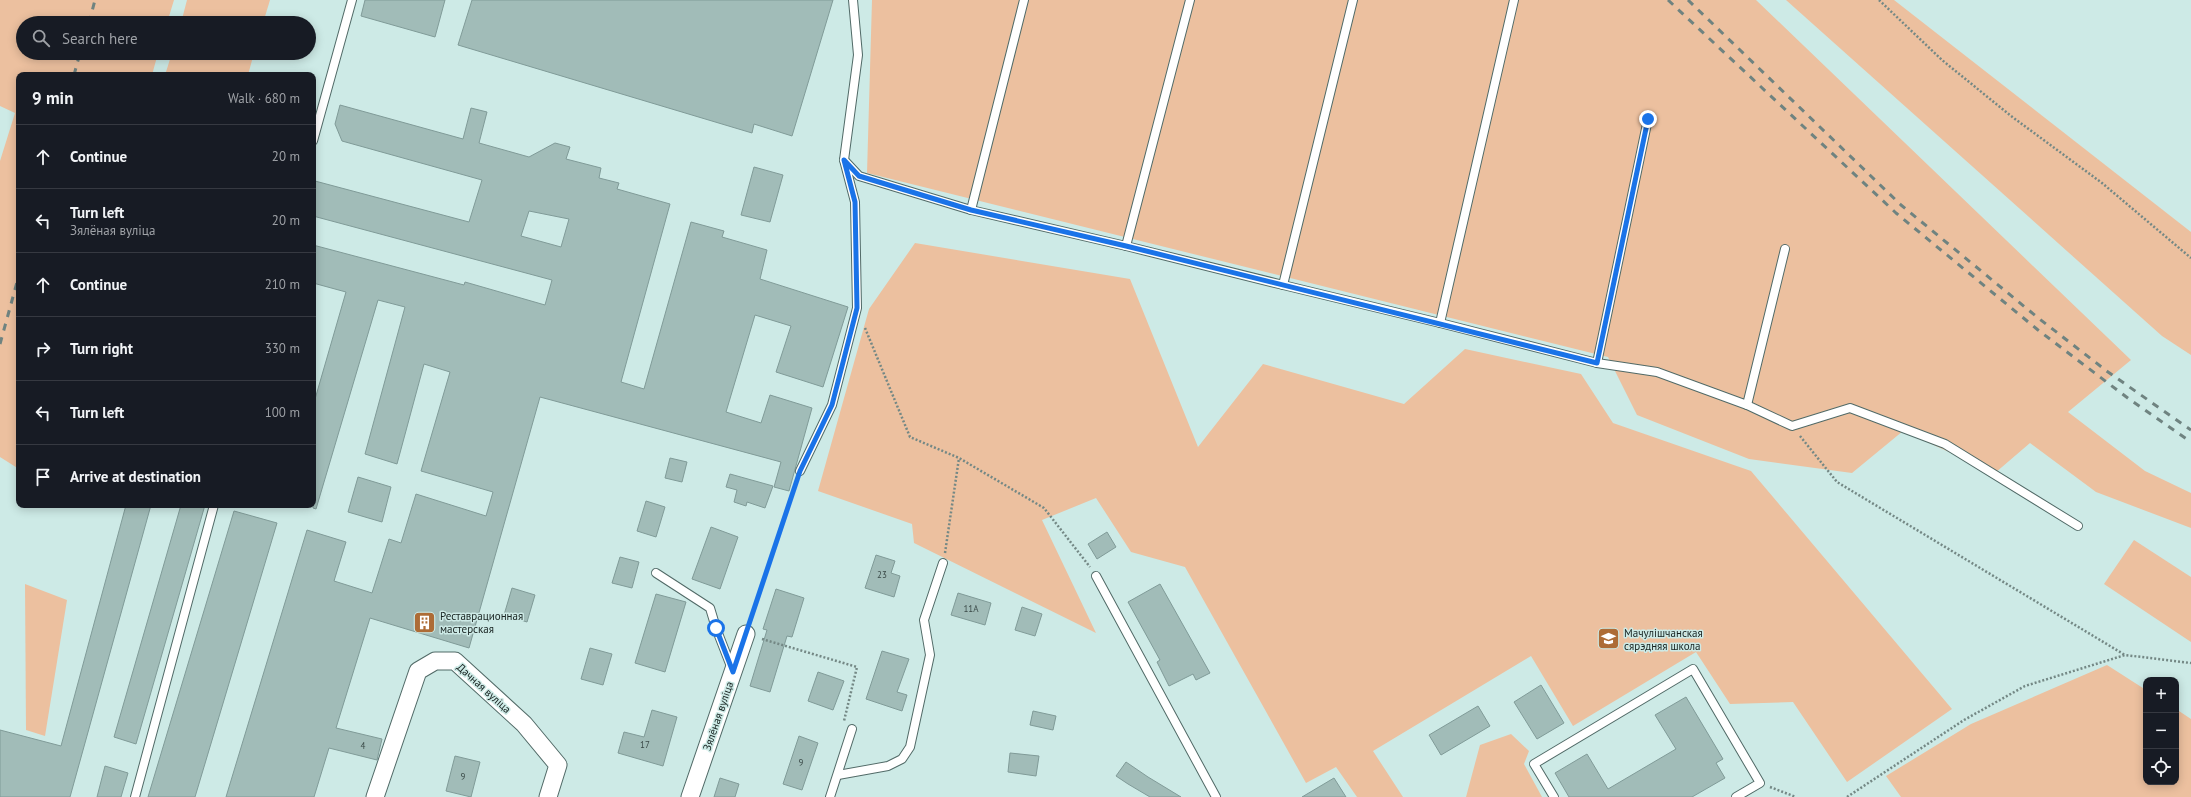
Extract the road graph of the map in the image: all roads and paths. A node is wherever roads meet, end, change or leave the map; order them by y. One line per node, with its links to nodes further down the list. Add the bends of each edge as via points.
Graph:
1 (352, 0): 9 (lane)
2 (853, 0): 10 (lane, via 858,55)
3 (1024, 0): 11 (lane)
4 (1190, 0): 12 (lane)
5 (1353, 0): 15 (lane)
6 (1514, 0): 17 (lane)
7 (1878, 0): 14 (path, via 1942,60 2011,116 2102,183)
8 (1648, 119): 18 (lane)
9 (316, 130)
10 (844, 160): 11 (lane, via 859,176); 16 (lane, via 855,202)
11 (971, 210): 12 (lane)
12 (1126, 246): 15 (lane)
13 (1785, 249): 19 (lane)
14 (2191, 258)
15 (1283, 285): 17 (lane)
16 (857, 308): 21 (path, via 910,437); 22 (lane, via 832,405)
17 (1440, 323): 18 (lane)
18 (1597, 363): 19 (lane, via 1657,372)
19 (1747, 405): 20 (lane)
20 (1792, 426): 24 (lane, via 1850,408 1945,444); 29 (path, via 1837,482)
21 (959, 458): 25 (path); 27 (path, via 1044,508)
22 (800, 471): 28 (path)
23 (213, 508): 35 (lane)
24 (2078, 526)
25 (943, 563): 33 (lane, via 924,620 930,655 910,747 902,759 888,766)
26 (656, 573): 31 (lane, via 710,608)
27 (1096, 576): 40 (lane)
28 (746, 634): 31 (street, Зялёная вуліца); 32 (path, via 857,668 844,720)
29 (2126, 655): 30 (path); 44 (path, via 2025,686 1964,720)
30 (2191, 663)
31 (733, 672): 38 (street, Зялёная вуліца)
32 (852, 729): 33 (lane)
33 (838, 775): 39 (lane)
34 (1760, 783): 41 (lane, via 1693,668 1534,764); 42 (lane); 43 (path)
35 (135, 797)
36 (375, 797): 37 (street, Дачная вуліца, via 418,671 435,661 455,661 524,724 558,765)
37 (548, 797)
38 (690, 797)
39 (830, 797)
40 (1216, 797)
41 (1554, 797)
42 (1736, 797)
43 (1796, 797)
44 (1848, 797)

